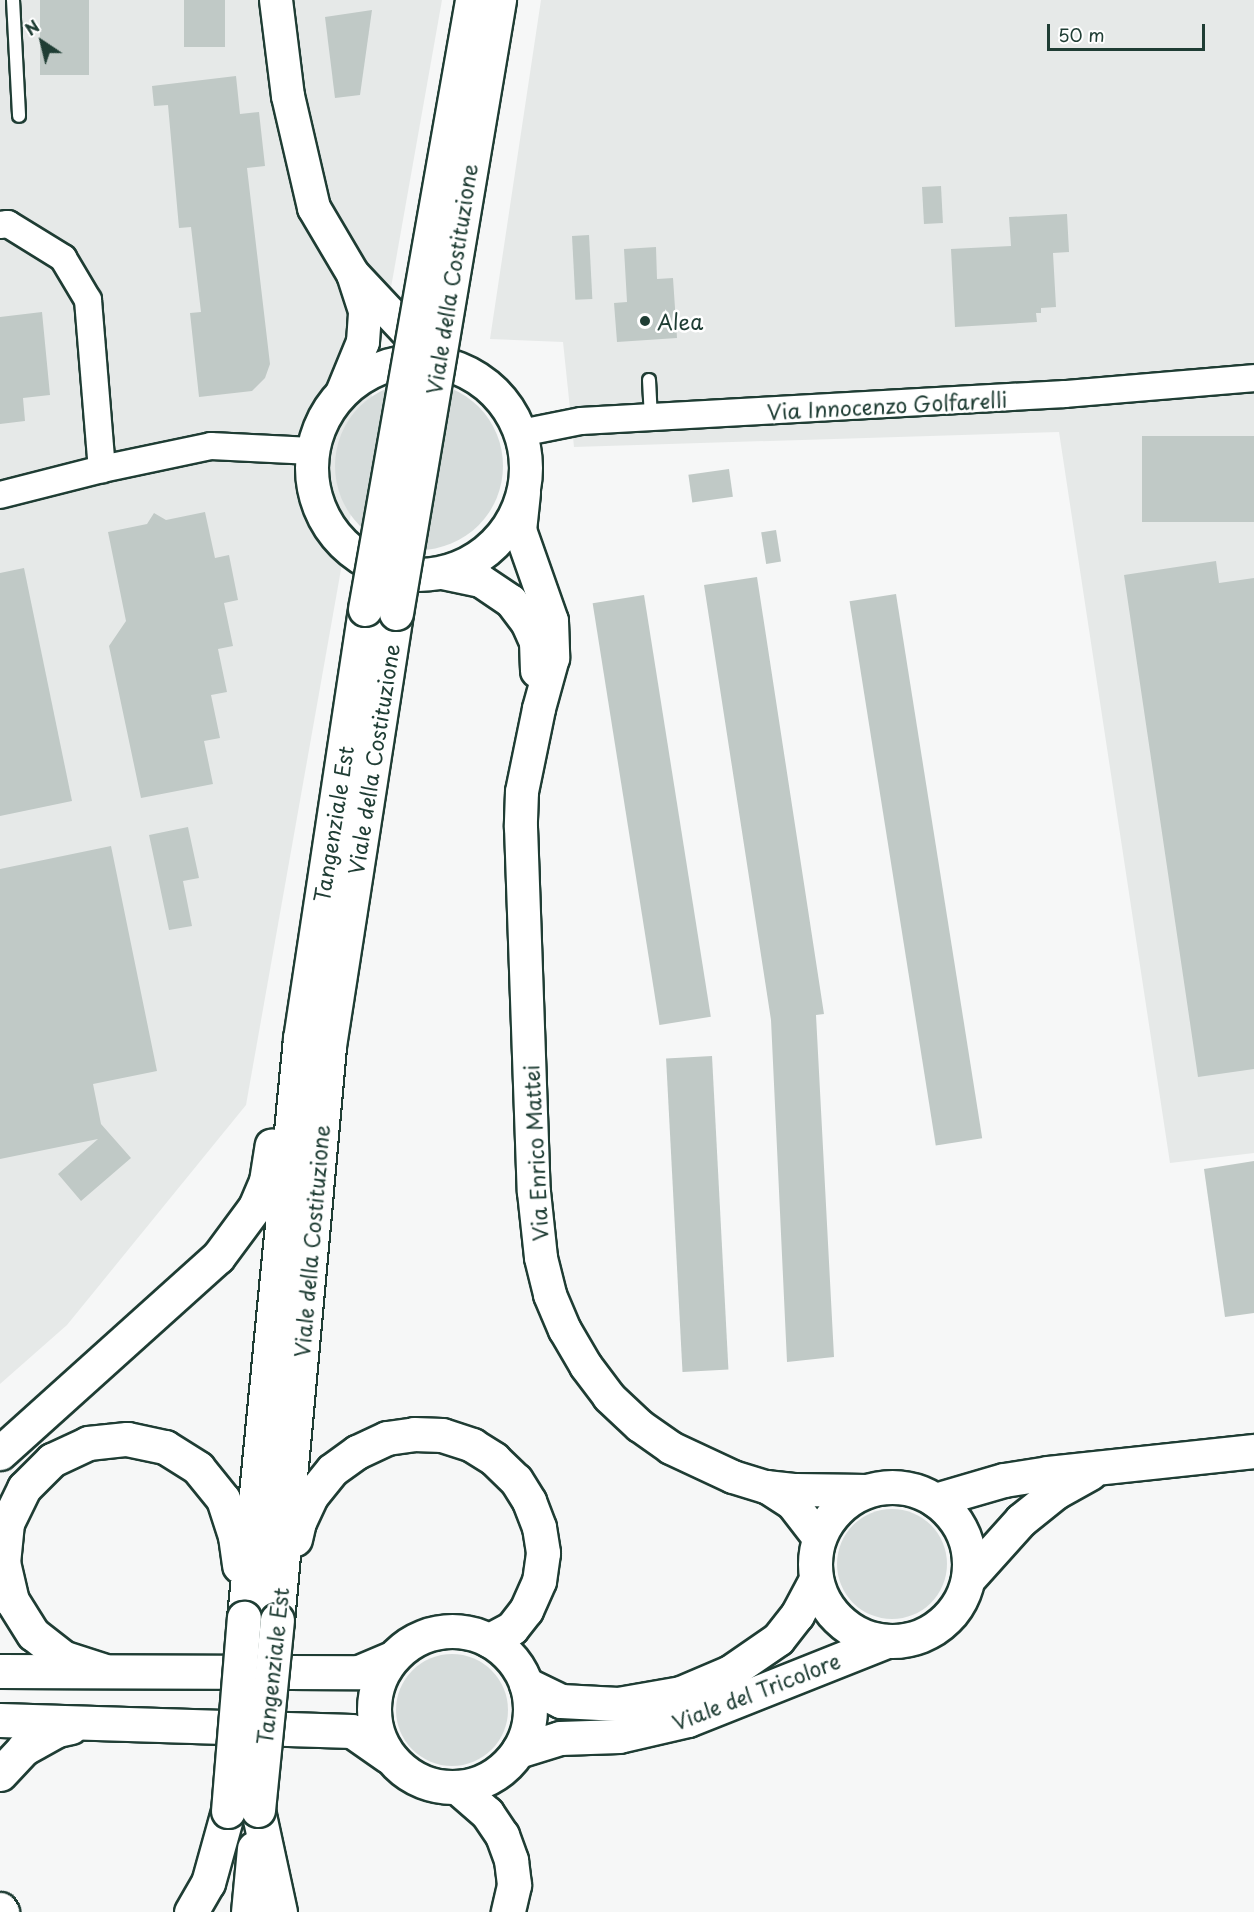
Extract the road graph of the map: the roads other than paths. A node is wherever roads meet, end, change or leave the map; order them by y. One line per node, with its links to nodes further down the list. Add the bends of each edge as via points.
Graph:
1 (13, 0): 5 (lane)
2 (276, 0): 7 (street, via 288,96 314,208)
3 (472, 0): 19 (main road, Viale della Costituzione, bridge)
4 (499, 0): 19 (main road, Viale della Costituzione, bridge)
5 (20, 116)
6 (0, 225): 15 (street, via 8,224 63,258 88,300)
7 (353, 274): 8 (street); 11 (street, via 365,311 363,342)
8 (435, 361): 11 (street, via 401,362 369,373); 13 (street, via 463,370 488,385 507,407)
9 (1254, 378): 12 (street, Via Innocenzo Golfarelli, via 1065,394)
10 (649, 380): 12 (lane)
11 (342, 393): 14 (street, via 322,420)
12 (651, 419): 13 (street, Via Innocenzo Golfarelli, via 581,421)
13 (521, 433): 16 (street, via 526,463)
14 (312, 451): 15 (street, via 211,446); 18 (street, via 312,482 319,510 335,536 357,556 384,570 413,576)
15 (102, 469): 17 (street)
16 (524, 493): 18 (street, via 513,521 495,544 471,562); 20 (street, Via Enrico Mattei, via 520,530 552,621 553,658)
17 (0, 495)
18 (443, 573): 20 (street, Via Enrico Mattei, via 481,581 497,590 527,622 536,642)
19 (380, 611): 21 (main road, Tangenziale Est); 28 (main road, Viale della Costituzione, via 329,1046)
20 (539, 709): 25 (street, Via Enrico Mattei, via 522,792 521,827 534,1192 541,1258 550,1295 585,1366 609,1397 640,1426 702,1464)
21 (300, 1040): 23 (main road, via 283,1081 266,1180 255,1207 218,1257); 32 (main road, Viale della Costituzione)
22 (1254, 1451): 24 (main road)
23 (0, 1453)
24 (1100, 1467): 27 (main road, via 1004,1480); 30 (main road, via 1056,1492 1021,1520)
25 (766, 1487): 26 (street); 29 (street, via 792,1503)
26 (867, 1491): 27 (main road, via 902,1488); 29 (main road, via 830,1518)
27 (935, 1500): 30 (main road, via 952,1515 964,1534 969,1556)
28 (286, 1523): 33 (main road, Tangenziale Est)
29 (819, 1538): 31 (main road)
30 (968, 1579): 35 (main road, via 961,1600 948,1618 909,1639)
31 (816, 1580): 35 (main road, via 825,1604 841,1623 863,1636); 39 (main road, Viale del Tricolore, via 778,1639 730,1672 681,1693 618,1704 561,1701)
32 (244, 1618): 37 (main road, via 235,1536 223,1499 198,1468 165,1447 127,1438 88,1443 52,1460 24,1488 8,1523 3,1563 12,1601 33,1634 64,1658); 46 (main road, bridge)
33 (277, 1620): 34 (main road, via 300,1522 311,1496 332,1470 387,1438 442,1435 472,1445 516,1480 539,1527 543,1553 539,1581 526,1610 512,1628); 46 (main road, Tangenziale Est, bridge)
34 (489, 1640): 36 (main road, via 464,1632 437,1632 412,1642); 39 (main road, via 518,1667)
35 (887, 1641): 42 (main road, Viale del Tricolore, via 688,1720 619,1736 560,1738)
36 (392, 1658): 37 (main road, via 359,1672); 43 (main road, via 378,1681 373,1707 376,1732)
37 (102, 1670): 38 (main road)
38 (0, 1671)
39 (526, 1684): 42 (main road, via 530,1707 527,1730)
40 (0, 1720): 41 (main road)
41 (96, 1723): 43 (main road, via 352,1731); 44 (main road, via 57,1730 23,1749)
42 (518, 1751): 45 (main road, via 502,1770)
43 (388, 1756): 45 (main road, via 415,1778 431,1785)
44 (0, 1774)
45 (457, 1787): 51 (main road, via 487,1813 502,1835 514,1885)
46 (243, 1811): 47 (main road); 48 (main road); 49 (main road); 50 (main road)
47 (191, 1912)
48 (216, 1912)
49 (248, 1912)
50 (280, 1912)
51 (508, 1912)

